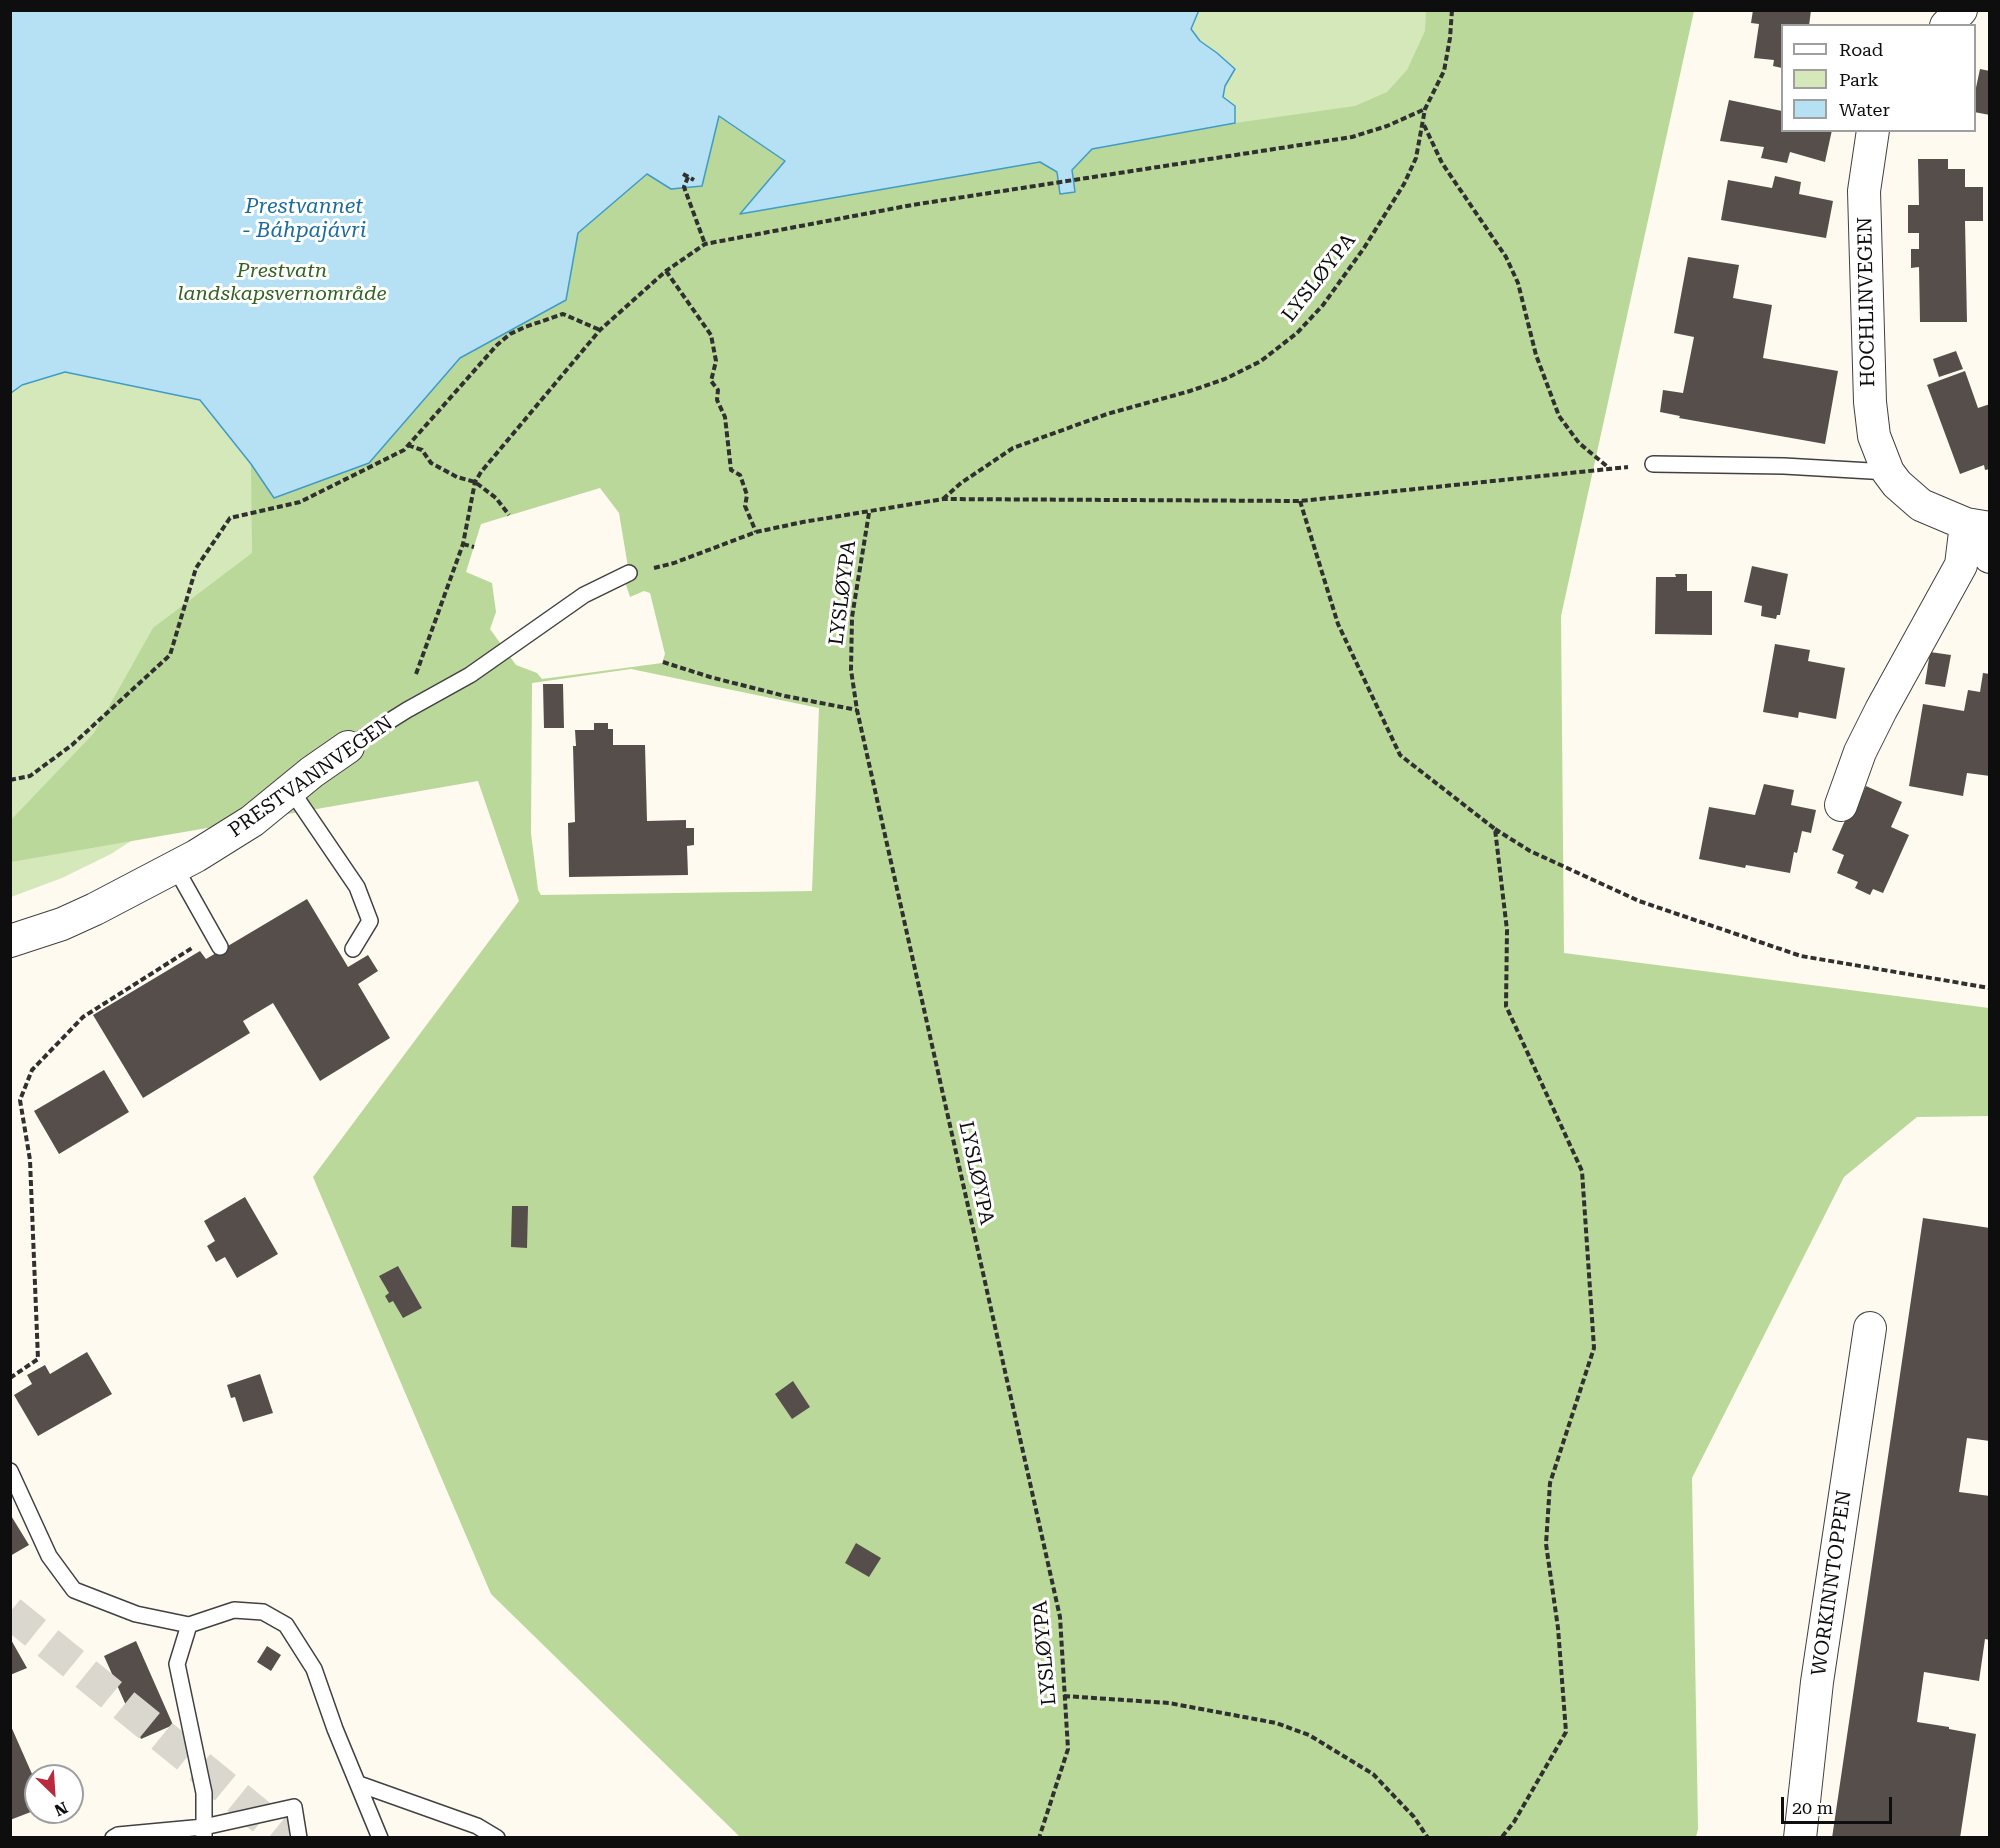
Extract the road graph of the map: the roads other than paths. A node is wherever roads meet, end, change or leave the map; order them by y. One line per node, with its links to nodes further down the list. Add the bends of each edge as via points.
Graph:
1 (1961, 10): 2 (street)
2 (1948, 24)
3 (1873, 132): 5 (street, HOCHLINVEGEN, via 1864,191 1870,402 1874,436)
4 (1653, 464): 5 (lane)
5 (1888, 472): 6 (street, HOCHLINVEGEN, via 1921,505)
6 (1982, 534): 10 (street, HOCHLINVEGEN, via 1881,710 1860,752)
7 (629, 573): 8 (lane, PRESTVANNVEGEN, via 584,595 470,675)
8 (348, 747): 9 (street, PRESTVANNVEGEN)
9 (291, 790): 11 (street, PRESTVANNVEGEN, via 252,821); 14 (lane, via 357,887 370,921)
10 (1841, 805)
11 (175, 867): 12 (street, PRESTVANNVEGEN, via 62,924); 13 (lane)
12 (10, 941)
13 (216, 941)
14 (353, 949)
15 (1870, 1328): 24 (street, WORKINNTOPPEN, via 1817,1682)
16 (10, 1471): 17 (lane, via 49,1556 74,1590 136,1614)
17 (189, 1624): 18 (lane, via 234,1610 263,1612 286,1625 314,1669); 19 (lane, via 177,1664 204,1793)
18 (359, 1784): 22 (lane); 23 (lane, via 477,1826)
19 (204, 1832): 20 (lane); 21 (lane, via 294,1808)
20 (113, 1838)
21 (299, 1838)
22 (380, 1838)
23 (497, 1838)
24 (1800, 1838)

